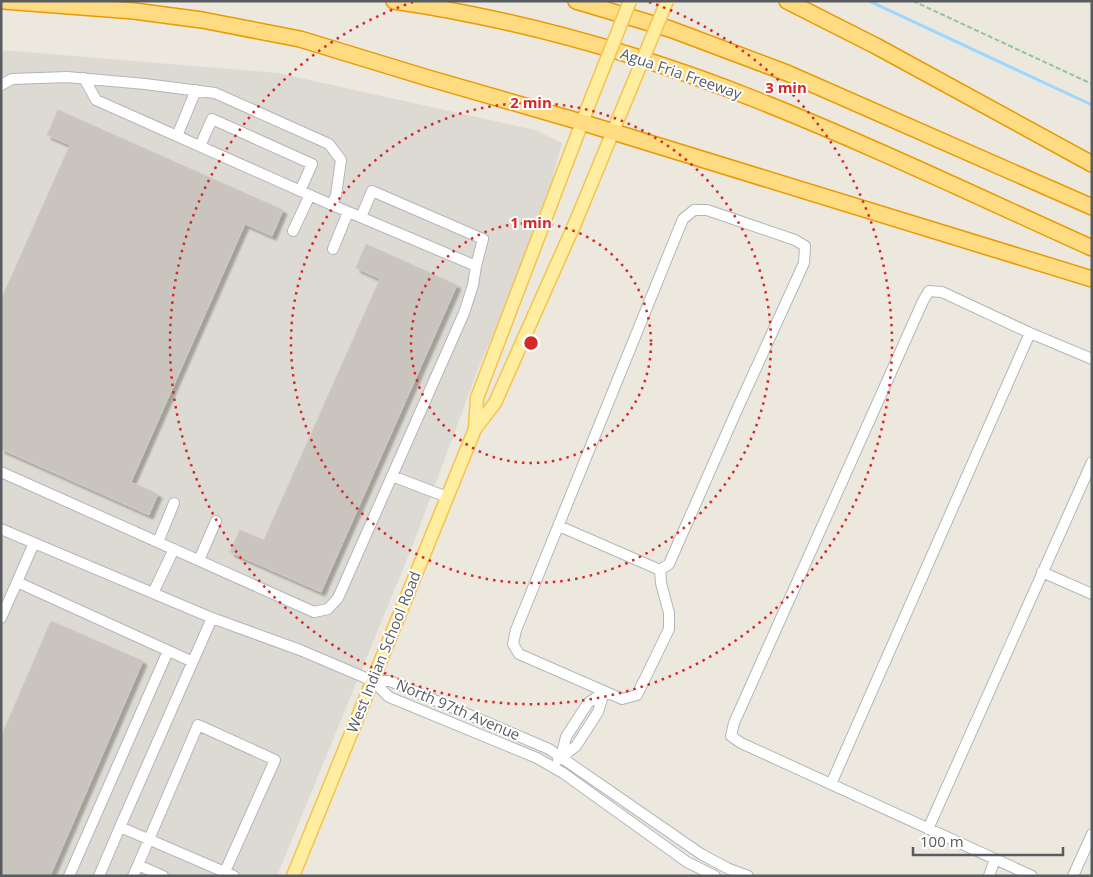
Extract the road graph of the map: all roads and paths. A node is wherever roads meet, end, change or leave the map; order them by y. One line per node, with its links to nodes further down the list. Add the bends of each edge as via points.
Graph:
1 (4, 1): 12 (highway, via 134,11 274,33)
2 (394, 1): 23 (highway, Agua Fria Freeway, via 485,18 657,64 793,115)
3 (576, 1): 19 (highway, via 704,40 787,73)
4 (630, 1): 12 (main road, West Indian School Road, bridge)
5 (667, 1): 13 (main road, West Indian School Road, bridge)
6 (787, 1): 16 (highway)
7 (913, 1): 9 (path)
8 (84, 78): 10 (street, via 12,79); 11 (street); 14 (street, via 96,100)
9 (1092, 84)
10 (1, 85)
11 (196, 90): 14 (street); 18 (street, via 215,93 329,144 341,160)
12 (581, 122): 13 (highway); 29 (main road, West Indian School Road, via 477,398)
13 (613, 132): 26 (highway); 29 (main road, West Indian School Road, via 495,403)
14 (177, 136): 15 (street)
15 (200, 146): 17 (street); 17 (street, via 212,119 312,164)
16 (1092, 164)
17 (305, 193): 18 (street); 22 (street)
18 (332, 205): 20 (street)
19 (1092, 207)
20 (348, 212): 21 (street); 24 (street)
21 (360, 217): 25 (street); 25 (street, via 372,191 483,239)
22 (293, 232)
23 (1092, 248)
24 (333, 249)
25 (476, 266): 32 (street, via 464,313)
26 (1092, 279)
27 (1030, 333): 28 (street); 55 (street); 55 (street, via 942,292 929,290 734,723 731,736 741,744)
28 (1092, 359)
29 (475, 429): 33 (main road, West Indian School Road)
30 (1092, 462): 43 (street)
31 (1, 472): 39 (street)
32 (392, 476): 33 (street); 41 (street, via 338,598 328,609 314,612)
33 (447, 497): 51 (main road, West Indian School Road)
34 (174, 503): 39 (street)
35 (216, 521): 41 (street)
36 (559, 526): 42 (street); 42 (street, via 683,219 694,210 707,210 795,240 804,246 804,263 669,564); 52 (street, via 513,644 519,654)
37 (1, 529): 38 (street)
38 (34, 542): 44 (street); 45 (street)
39 (158, 542): 40 (street)
40 (174, 549): 41 (street); 45 (street)
41 (199, 560)
42 (660, 570): 52 (street, via 660,583 669,612 669,629 637,695 622,700)
43 (1042, 572): 46 (street); 57 (street)
44 (17, 582): 47 (street); 49 (street)
45 (153, 593): 48 (street)
46 (1092, 594)
47 (1, 618)
48 (212, 618): 50 (street); 51 (street)
49 (168, 651): 50 (street); 65 (street)
50 (193, 662): 56 (street)
51 (373, 681): 53 (street, North 97th Avenue, via 390,681 524,737); 54 (street, North 97th Avenue, via 389,697); 69 (main road, West Indian School Road)
52 (604, 692): 53 (street, via 598,712 576,746)
53 (561, 757): 54 (street); 62 (street, North 97th Avenue)
54 (552, 767): 70 (street, North 97th Avenue, via 687,862)
55 (831, 784): 57 (street)
56 (120, 827): 59 (street); 66 (street)
57 (928, 828): 60 (street)
58 (1092, 834): 74 (street)
59 (150, 840): 61 (street); 64 (street); 64 (street, via 198,726 275,760)
60 (995, 859): 72 (street); 73 (street)
61 (138, 865): 63 (street); 67 (street)
62 (726, 872): 71 (street, North 97th Avenue)
63 (148, 873): 68 (street)
64 (227, 874)
65 (70, 876)
66 (99, 876)
67 (133, 876)
68 (163, 876)
69 (293, 876)
70 (715, 876)
71 (748, 876)
72 (989, 876)
73 (1032, 876)
74 (1073, 876)

